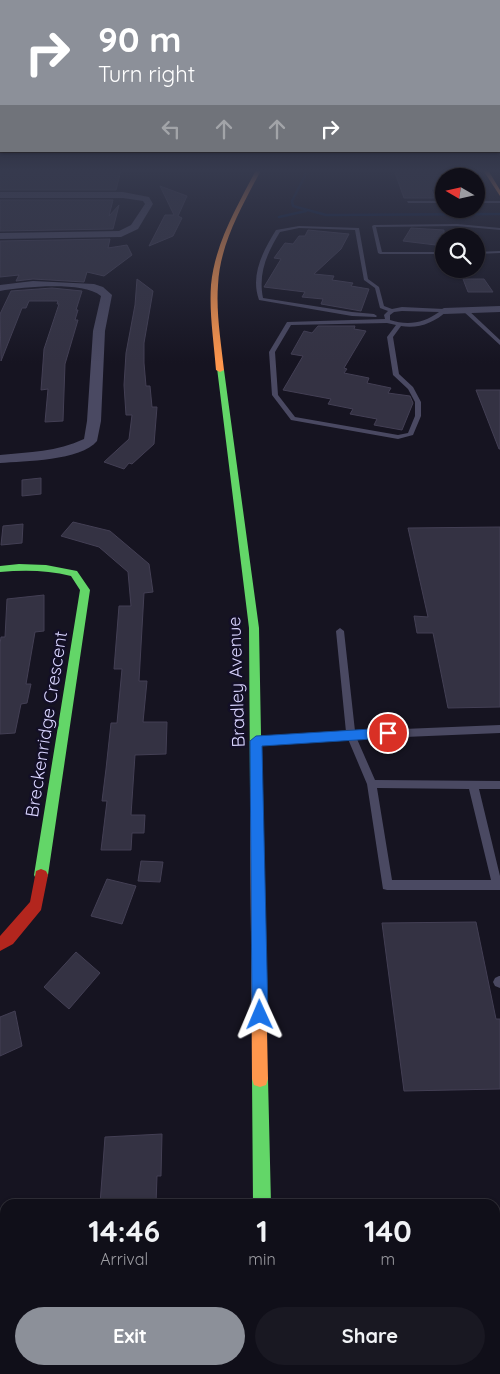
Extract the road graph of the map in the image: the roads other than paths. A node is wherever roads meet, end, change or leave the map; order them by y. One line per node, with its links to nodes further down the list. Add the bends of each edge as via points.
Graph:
1 (114, 234): 6 (street)
2 (227, 234): 23 (main road, Bradley Avenue, via 218,260 214,306 254,628)
3 (276, 234): 15 (lane, via 263,256 256,284 260,299)
4 (358, 234): 13 (lane, via 366,280 377,287 382,307)
5 (376, 234): 8 (lane, via 380,253)
6 (0, 236)
7 (500, 252): 9 (lane)
8 (435, 253)
9 (485, 253)
10 (0, 288): 18 (street, via 83,286 107,295 99,331 90,441 64,452)
11 (500, 309): 12 (street)
12 (466, 310): 14 (street); 17 (lane)
13 (392, 311): 14 (lane); 15 (lane)
14 (444, 311): 16 (lane, via 434,320 416,326)
15 (388, 318): 16 (lane); 16 (lane, via 289,323 272,352 275,395 293,419 398,437 411,434 419,418 417,395 396,375 390,344 390,337)
16 (399, 325)
17 (500, 343)
18 (0, 460)
19 (0, 569): 28 (main road, Breckenridge Crescent, via 54,566 74,572 85,590 36,905)
20 (340, 631): 22 (lane)
21 (500, 729): 22 (lane)
22 (351, 735): 23 (lane); 24 (lane)
23 (256, 741): 29 (main road, Bradley Avenue)
24 (372, 784): 25 (lane); 27 (lane, via 387,885)
25 (473, 784): 26 (lane); 27 (lane)
26 (500, 784)
27 (498, 884)
28 (0, 944)
29 (262, 1199)

